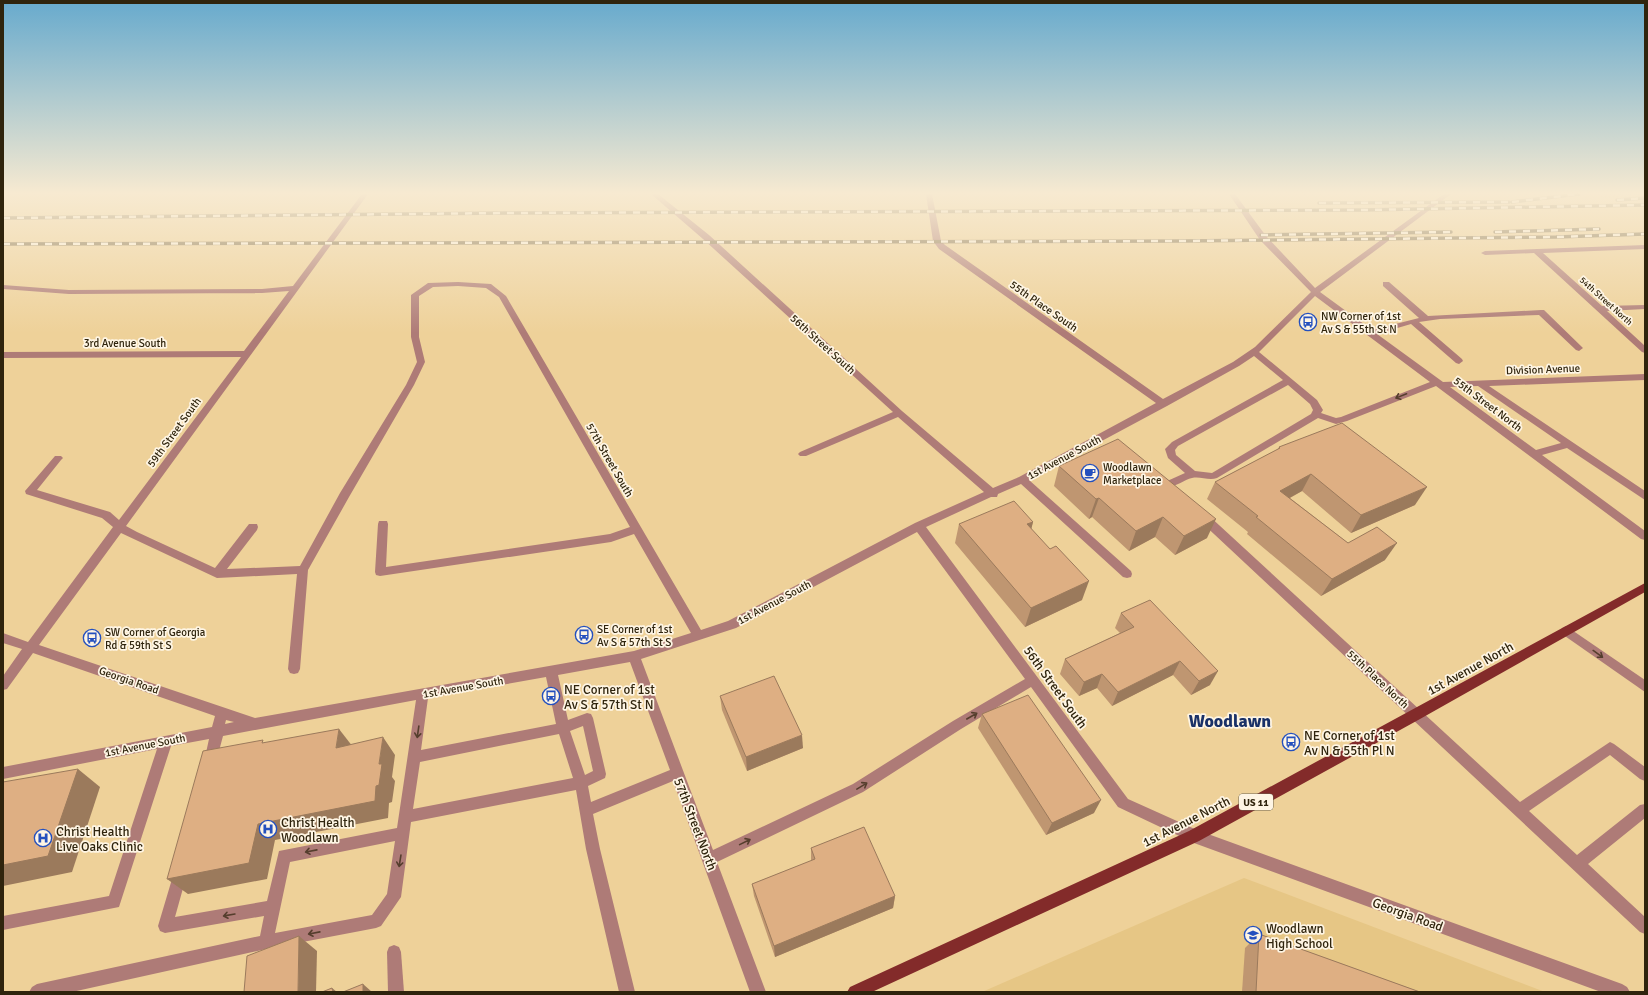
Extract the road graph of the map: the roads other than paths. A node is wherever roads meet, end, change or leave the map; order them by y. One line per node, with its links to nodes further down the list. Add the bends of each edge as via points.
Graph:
1 (331, 240): 11 (street, 59th Street South)
2 (710, 240): 29 (street, 56th Street South)
3 (937, 240): 28 (street, 55th Place South, via 942,247)
4 (1265, 240): 12 (street, 55th Street North)
5 (1385, 240): 12 (street, 1st Avenue South)
6 (1645, 247): 7 (street)
7 (1536, 251): 8 (street); 14 (street, 54th Street North)
8 (1485, 253)
9 (1386, 284): 15 (street)
10 (3, 287): 11 (street, via 89,292 262,291)
11 (296, 288): 21 (street, 59th Street South)
12 (1315, 292): 17 (street, 55th Street North); 20 (street, 1st Avenue South)
13 (1645, 307): 14 (street)
14 (1599, 309): 19 (street, 54th Street North)
15 (1426, 319): 16 (street); 18 (street, via 1541,312)
16 (1412, 321): 17 (street); 23 (street)
17 (1371, 333): 26 (street, 55th Street North)
18 (1579, 348)
19 (1645, 350)
20 (1254, 352): 25 (street); 28 (street, 1st Avenue South)
21 (246, 354): 22 (street, 3rd Avenue South); 47 (street, 59th Street South)
22 (3, 355)
23 (1459, 361)
24 (1645, 377): 27 (street, Division Avenue)
25 (1288, 380): 30 (street, via 1314,402 1318,410); 38 (street, via 1175,444 1170,449 1171,456)
26 (1439, 383): 27 (street, Division Avenue); 30 (street, Division Avenue, one-way to 30, via 1344,419 1336,421); 35 (street, 55th Street North)
27 (1479, 383): 33 (street)
28 (1164, 404): 31 (street, 1st Avenue South)
29 (899, 413): 34 (street); 41 (street, 56th Street South)
30 (1316, 414): 38 (street, via 1214,476)
31 (1109, 434): 32 (street); 39 (street, 1st Avenue South)
32 (1119, 441)
33 (1569, 444): 35 (street); 43 (street)
34 (803, 454)
35 (1534, 454): 50 (street, 55th Street North)
36 (58, 458): 47 (street, via 30,491 106,515)
37 (1157, 474): 40 (street)
38 (1192, 474): 40 (street)
39 (1022, 479): 41 (street, 1st Avenue South); 53 (street)
40 (1168, 484): 42 (street)
41 (993, 494): 46 (street, 1st Avenue South)
42 (1180, 495)
43 (1645, 496)
44 (1197, 511): 67 (street, 55th Place North)
45 (383, 524): 49 (street, via 380,572 611,538)
46 (919, 526): 56 (street, 1st Avenue South, via 732,625); 62 (street, 56th Street South)
47 (120, 527): 52 (street); 58 (street, 59th Street South)
48 (253, 527): 52 (street)
49 (637, 529): 51 (street, 57th Street South, via 502,296 488,286 431,285 415,295 415,337 421,362); 56 (street, 57th Street South)
50 (1645, 536)
51 (303, 570): 52 (street); 60 (street)
52 (217, 574)
53 (1127, 574)
54 (1645, 587): 55 (main road, 1st Avenue North / US 11)
55 (1566, 631): 64 (street, one-way to 64); 67 (main road, 1st Avenue North / US 11)
56 (698, 636): 59 (street, 1st Avenue South)
57 (3, 638): 58 (street, Georgia Road)
58 (31, 647): 63 (street, 59th Street South); 66 (street, Georgia Road)
59 (634, 656): 61 (street, 1st Avenue South); 74 (street, 57th Street North)
60 (294, 670)
61 (551, 671): 65 (street, 1st Avenue South); 69 (street)
62 (1033, 680): 83 (street, 56th Street South, via 1123,803); 85 (street, one-way to 62, via 858,788)
63 (3, 685)
64 (1645, 688)
65 (423, 694): 68 (street, 1st Avenue South); 72 (street, one-way to 72)
66 (222, 712): 68 (street, Georgia Road); 70 (street)
67 (1416, 715): 78 (street, 55th Place North); 83 (main road, 1st Avenue North / US 11)
68 (255, 724): 70 (street, 1st Avenue South)
69 (563, 728): 72 (street); 77 (street); 77 (street, via 587,718 600,774)
70 (218, 731): 71 (street, 1st Avenue South); 76 (street)
71 (166, 741): 73 (street, 1st Avenue South); 88 (street, via 114,902)
72 (414, 757): 81 (street)
73 (3, 773)
74 (677, 773): 80 (street); 85 (street, 57th Street North)
75 (1645, 775): 78 (street, via 1610,748)
76 (206, 776)
77 (581, 783): 80 (street); 81 (street)
78 (1519, 810): 86 (street, 55th Place North)
79 (1645, 810): 86 (street)
80 (586, 812): 94 (street)
81 (406, 816): 82 (street)
82 (404, 833): 87 (street, one-way to 87, via 284,856); 90 (street, one-way to 90, via 394,897 376,920)
83 (1194, 836): 96 (main road, 1st Avenue North / US 11); 97 (street, Georgia Road)
84 (184, 858): 87 (street, one-way to 84, via 165,926)
85 (710, 859): 95 (street, 57th Street North)
86 (1577, 864): 89 (street, 55th Place North)
87 (273, 907): 90 (street)
88 (3, 923)
89 (1645, 927)
90 (266, 942): 92 (street)
91 (394, 952): 93 (street)
92 (37, 992)
93 (396, 992)
94 (627, 992)
95 (758, 992)
96 (855, 992)
97 (1622, 992)

